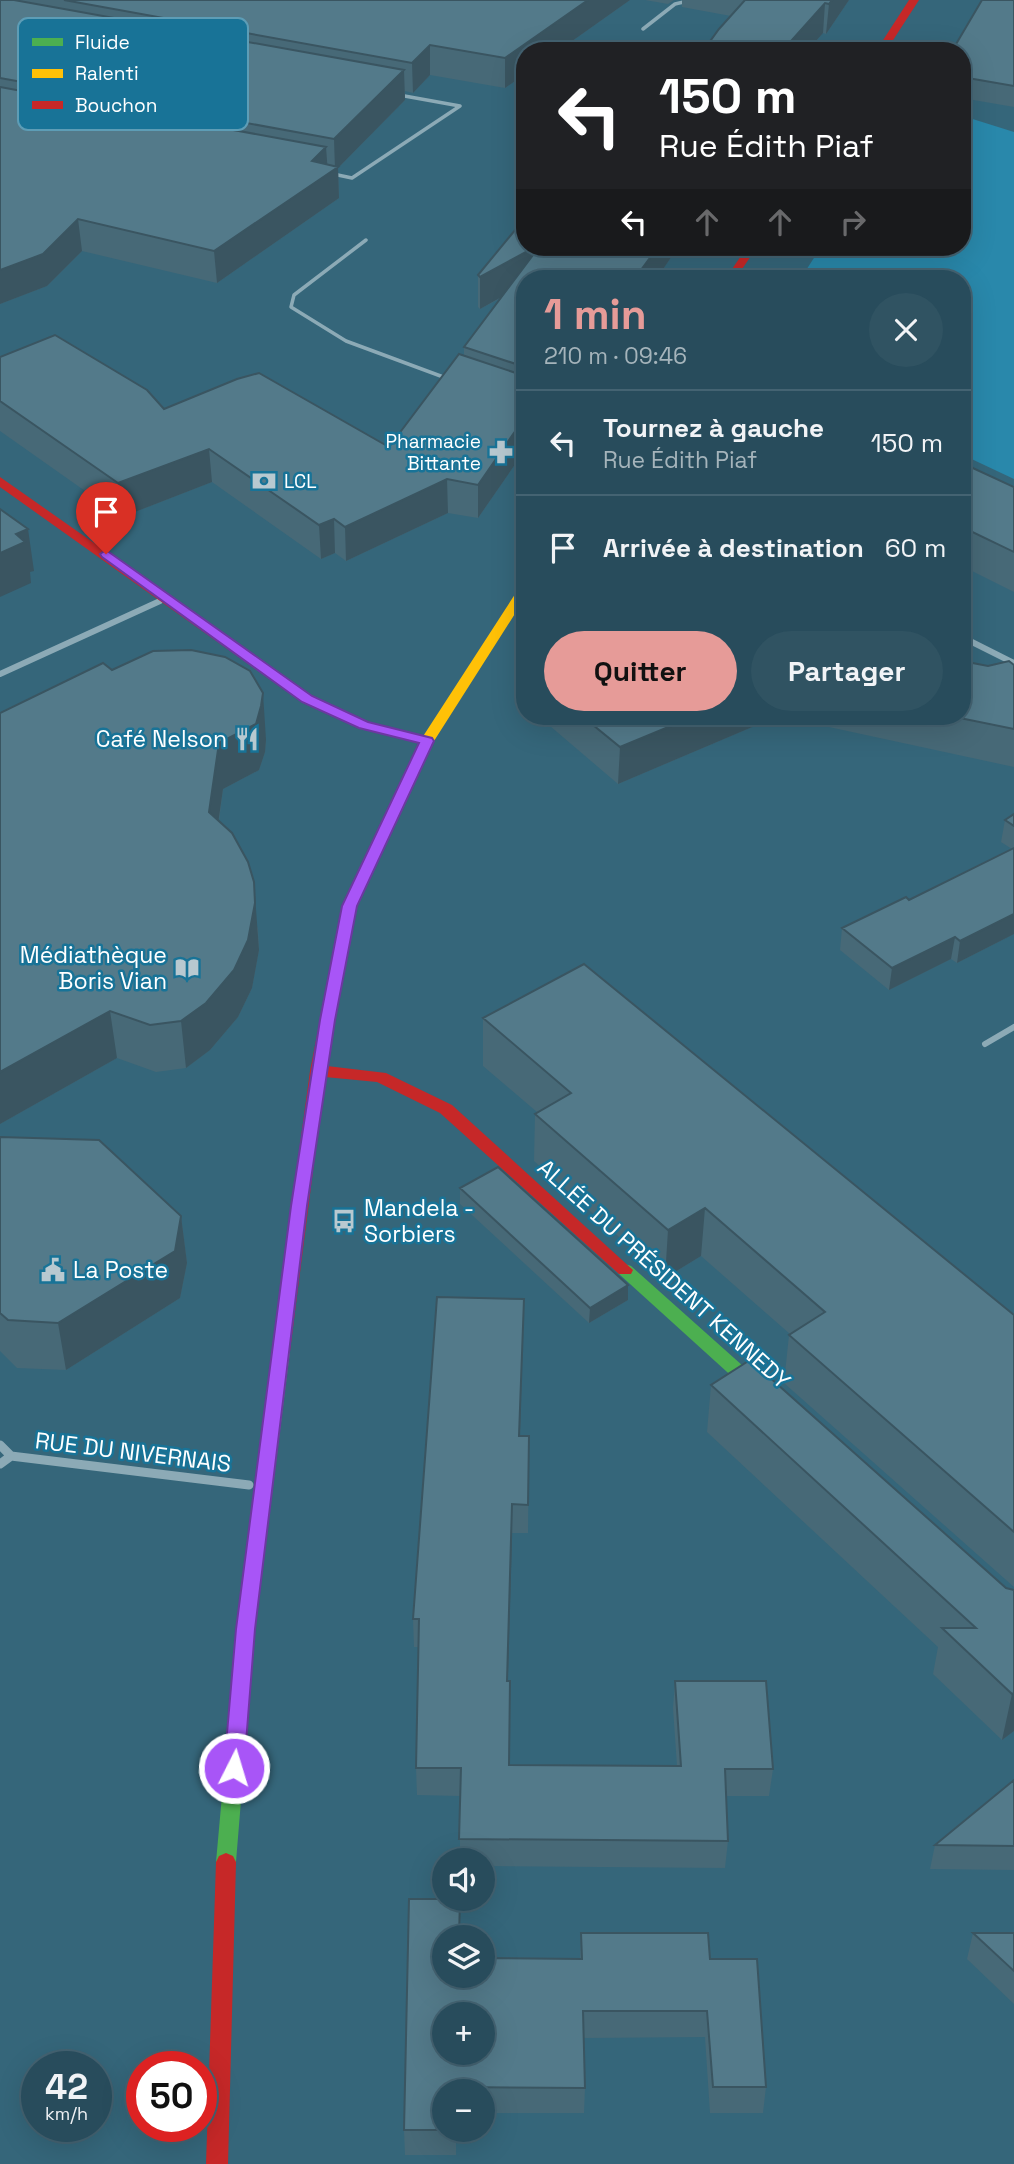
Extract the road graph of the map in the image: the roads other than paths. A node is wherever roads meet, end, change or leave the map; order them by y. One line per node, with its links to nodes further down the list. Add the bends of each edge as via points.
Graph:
1 (692, 0): 3 (lane, via 675,4)
2 (914, 0): 4 (main road)
3 (643, 29)
4 (887, 42)
5 (393, 94): 6 (lane, via 460,106 352,178)
6 (325, 173)
7 (366, 240): 8 (lane, via 294,295 291,307 348,344)
8 (449, 379)
9 (0, 481): 10 (main road)
10 (167, 598): 14 (street); 15 (main road, via 307,699 363,725)
11 (516, 602): 15 (main road)
12 (971, 642): 13 (street)
13 (1014, 663)
14 (0, 674)
15 (427, 741): 18 (main road, via 349,906)
16 (1014, 1027): 17 (street)
17 (985, 1044)
18 (318, 1071): 19 (main road, ALLÉE DU PRÉSIDENT KENNEDY, via 380,1077 446,1109); 23 (main road)
19 (787, 1415)
20 (0, 1445): 21 (street)
21 (11, 1457): 22 (street, RUE DU NIVERNAIS); 23 (street, RUE DU NIVERNAIS)
22 (0, 1464)
23 (264, 1486): 24 (main road, via 226,1851)
24 (217, 2164)

